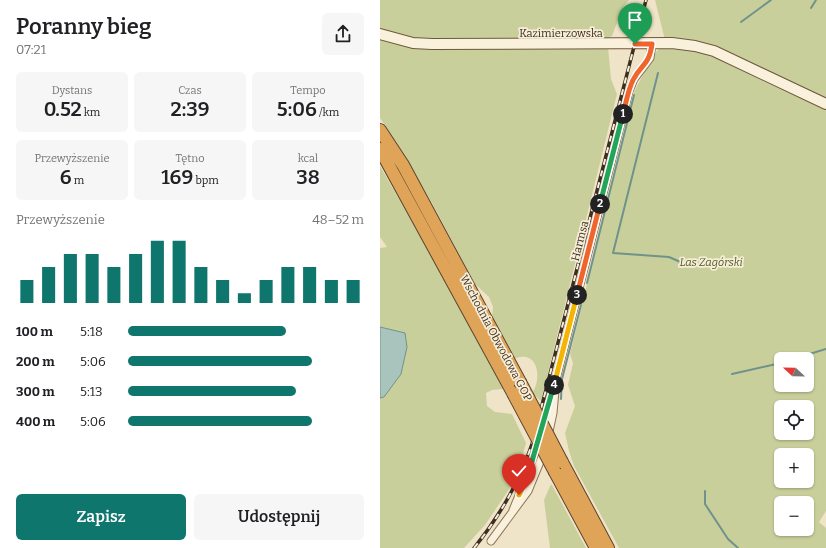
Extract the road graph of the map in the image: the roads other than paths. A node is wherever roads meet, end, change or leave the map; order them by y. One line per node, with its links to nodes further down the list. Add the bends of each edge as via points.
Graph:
1 (380, 34): 2 (street, Kazimierzowska, via 413,43 432,44)
2 (652, 44): 3 (street, Kazimierzowska, via 672,43 714,51); 7 (street, Harmsa, via 650,58 634,79 629,91 556,379 533,459 513,510)
3 (826, 104)
4 (380, 130): 6 (highway, Wschodnia Obwodowa GOP, bridge, via 403,165 520,382)
5 (380, 149): 6 (highway, Wschodnia Obwodowa GOP, bridge, via 513,393)
6 (559, 467): 8 (highway, Wschodnia Obwodowa GOP); 9 (highway, Wschodnia Obwodowa GOP)
7 (491, 541)
8 (596, 548)
9 (608, 548)

